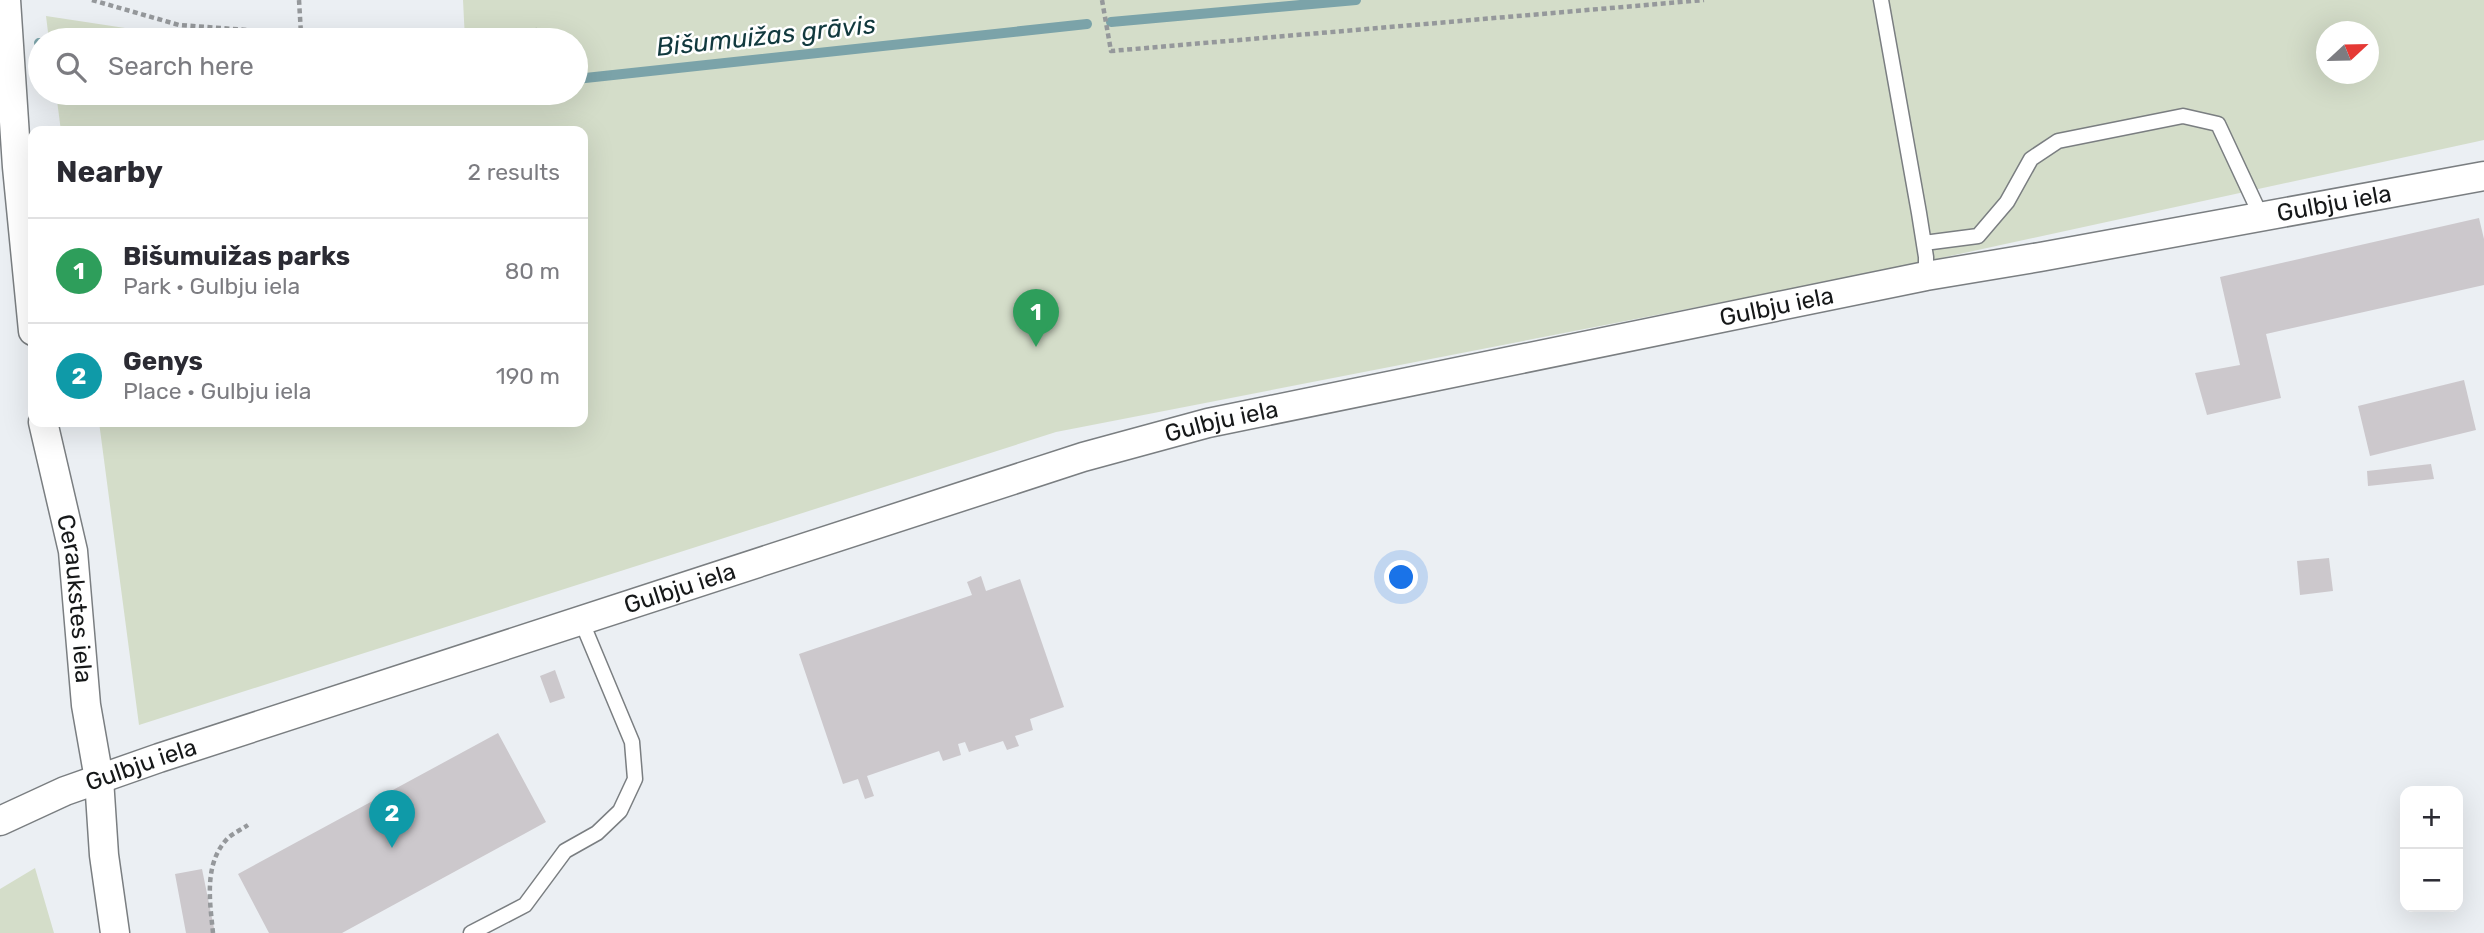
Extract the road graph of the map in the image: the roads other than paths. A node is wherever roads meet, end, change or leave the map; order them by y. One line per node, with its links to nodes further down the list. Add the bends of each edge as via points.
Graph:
1 (6, 0): 7 (street)
2 (1881, 0): 5 (lane)
3 (2484, 176): 4 (street, Gulbju iela)
4 (2261, 216): 5 (lane, via 2218,124 2183,116 2058,141 2031,159 2007,202 1978,236); 6 (street, Gulbju iela)
5 (1924, 243): 6 (lane)
6 (1926, 276): 9 (street, Gulbju iela, via 1208,423 1083,457)
7 (28, 280)
8 (44, 427): 10 (street, Ceraukstes iela, via 73,551 86,705)
9 (581, 620): 10 (street, Gulbju iela); 13 (lane, via 632,742 635,779 620,811 597,833 565,851 525,905)
10 (99, 779): 11 (street, Gulbju iela); 12 (street, Ceraukstes iela)
11 (0, 821)
12 (115, 933)
13 (471, 933)

